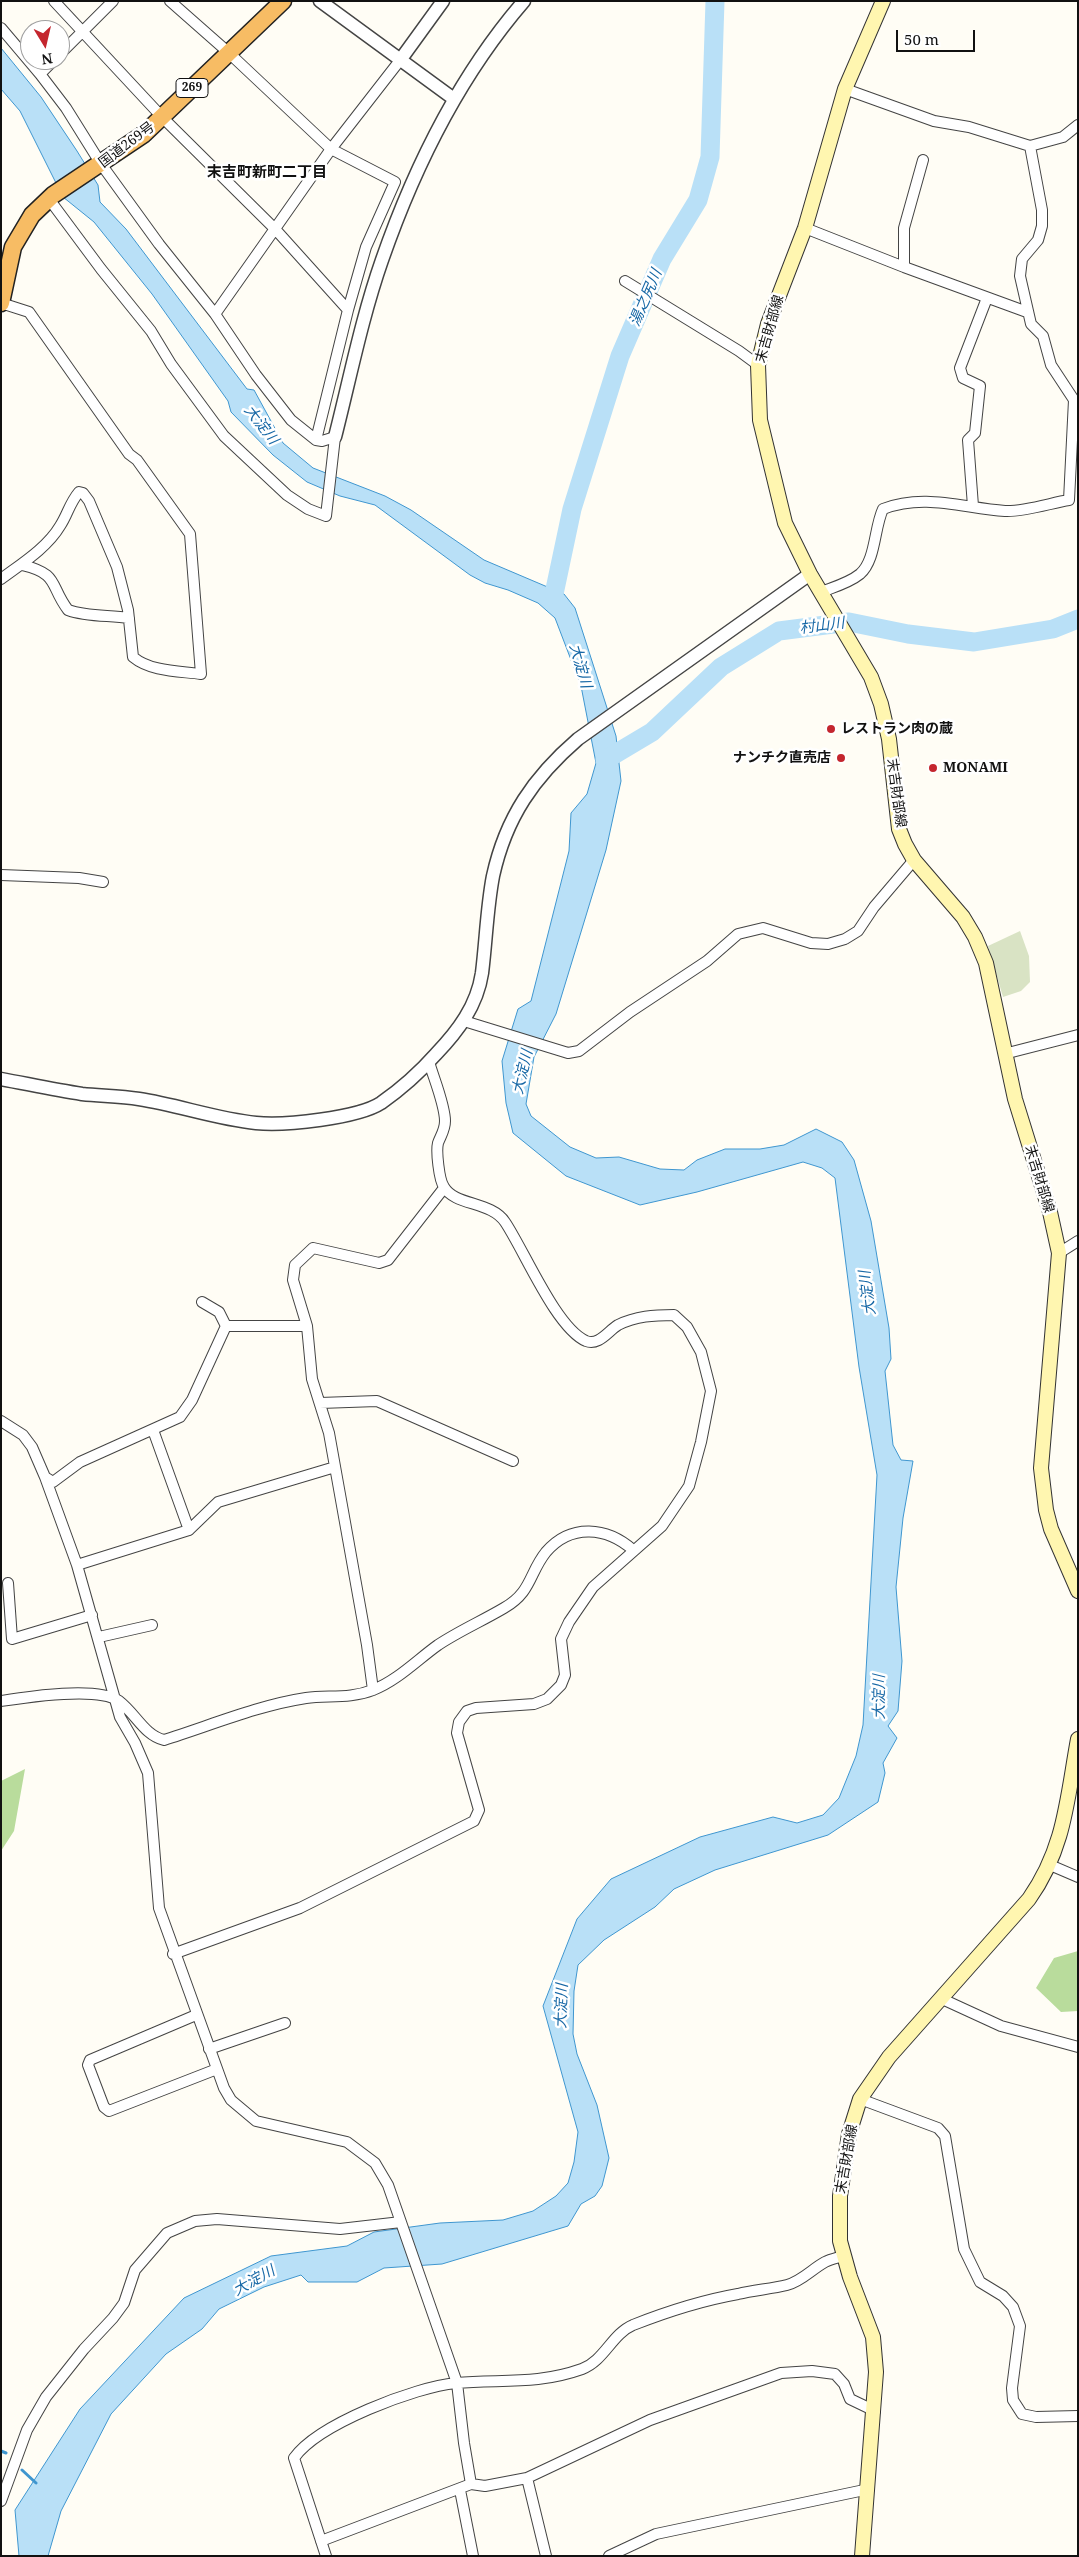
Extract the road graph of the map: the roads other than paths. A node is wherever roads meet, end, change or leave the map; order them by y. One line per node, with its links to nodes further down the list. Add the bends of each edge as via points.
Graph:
1 (54, 1): 10 (street)
2 (113, 1): 10 (street)
3 (170, 1): 12 (street)
4 (284, 1): 12 (highway, 国道269号 / 269)
5 (320, 1): 13 (street)
6 (443, 1): 13 (street)
7 (524, 1): 17 (street)
8 (883, 1): 16 (main road, 末吉財部線)
9 (1, 28): 15 (street)
10 (83, 32): 11 (street); 18 (street)
11 (70, 44)
12 (229, 52): 18 (highway, 国道269号 / 269); 21 (street)
13 (401, 59): 17 (street); 21 (street)
14 (44, 70): 15 (street)
15 (40, 74): 23 (street)
16 (845, 89): 20 (street, via 934,120 970,127); 25 (main road, 末吉財部線)
17 (454, 100): 36 (street, via 424,158 382,259)
18 (162, 118): 23 (highway, 国道269号 / 269); 26 (street)
19 (1078, 125): 20 (street, via 1062,137)
20 (1030, 146): 32 (street, via 1042,226 1038,240 1022,259 1020,269)
21 (331, 149): 26 (street); 31 (street, via 395,182 366,247)
22 (923, 160): 27 (street, via 904,228)
23 (99, 166): 24 (highway, 国道269号 / 269); 33 (street)
24 (51, 197): 30 (highway, 国道269号 / 269, via 32,215 13,247); 36 (street, via 224,436 287,495 326,516)
25 (806, 228): 27 (street); 34 (main road, 末吉財部線, via 768,324)
26 (276, 230): 31 (street); 33 (street)
27 (904, 267): 29 (street)
28 (625, 281): 34 (street)
29 (987, 298): 32 (street); 37 (street, via 960,368 963,378 980,386 975,433 968,440)
30 (1, 303): 42 (street, via 29,312 190,534 201,674 140,663 133,657)
31 (348, 310): 35 (street)
32 (1028, 312): 37 (street, via 1031,324 1043,336 1051,365 1074,400 1069,500 1006,511)
33 (215, 314): 35 (street, via 291,420)
34 (758, 365): 39 (main road, 末吉財部線, via 760,420 773,480 786,523)
35 (316, 440): 36 (street)
36 (334, 440)
37 (973, 506): 41 (street, via 920,501 898,503 883,509 868,563 860,574)
38 (22, 565): 40 (street); 42 (street, via 46,573 68,610); 42 (street, via 60,528 69,504 79,492 83,493 117,567)
39 (810, 574): 41 (main road, 末吉財部線); 46 (street, via 578,739 552,762 520,806 501,848 493,877 481,976)
40 (1, 579)
41 (821, 592): 43 (main road, 末吉財部線, via 870,677 884,715 899,829)
42 (129, 618)
43 (914, 860): 46 (street, via 858,931 845,939 828,944 811,943 763,928 738,934 707,961 630,1012 579,1051 568,1053); 48 (main road, 末吉財部線, via 975,937 992,986)
44 (1, 875): 45 (street)
45 (103, 882)
46 (464, 1021): 49 (street)
47 (1078, 1035): 48 (street)
48 (1004, 1054): 53 (main road, 末吉財部線)
49 (429, 1062): 50 (street, via 379,1104 345,1114 286,1123 256,1123 140,1099 80,1094); 51 (street, via 445,1119 437,1154)
50 (1, 1079)
51 (444, 1188): 56 (street, via 388,1260 379,1263 313,1248 304,1255 295,1265 293,1280); 64 (street, via 456,1198 479,1204 505,1221 526,1263 569,1328 587,1341 598,1341 617,1326 642,1317 674,1315 688,1327 701,1352 711,1392 701,1442 689,1486 662,1526)
52 (1078, 1241): 53 (street)
53 (1059, 1253): 67 (main road, 末吉財部線, via 1042,1468 1051,1529)
54 (202, 1302): 55 (street, via 219,1312)
55 (226, 1326): 56 (street); 59 (street, via 192,1400 180,1417)
56 (307, 1326): 57 (street, via 312,1379)
57 (320, 1403): 60 (street, via 376,1401); 61 (street)
58 (1, 1422): 62 (street, via 23,1435 32,1447)
59 (153, 1430): 62 (street, via 80,1462 53,1482); 63 (street)
60 (513, 1461)
61 (335, 1468): 63 (street, via 218,1502); 71 (street)
62 (44, 1477): 65 (street)
63 (189, 1530): 65 (street)
64 (634, 1550): 71 (street, via 605,1533 570,1534 546,1553 525,1593); 78 (street, via 594,1587 569,1622 561,1639 565,1675 561,1686 547,1699 534,1704 466,1711 459,1722 457,1733 479,1810 474,1821 300,1908)
65 (77, 1566): 68 (street)
66 (8, 1583): 68 (street, via 12,1639)
67 (1078, 1591)
68 (92, 1615): 70 (street)
69 (152, 1626): 70 (street)
70 (99, 1637): 72 (street)
71 (373, 1690): 72 (street, via 341,1698 298,1700 164,1740 152,1737)
72 (117, 1700): 73 (street, via 84,1693); 78 (street, via 120,1717 148,1772 158,1908)
73 (1, 1701)
74 (1078, 1739): 75 (main road, 末吉財部線)
75 (1073, 1792): 76 (main road, 末吉財部線)
76 (1050, 1865): 77 (street); 79 (main road, 末吉財部線, via 1029,1899)
77 (1078, 1877)
78 (173, 1954): 80 (street)
79 (940, 1998): 82 (street, via 1001,2026); 85 (main road, 末吉財部線, via 889,2057)
80 (196, 2014): 83 (street); 84 (street, via 90,2060 88,2065 104,2107 110,2111)
81 (285, 2023): 83 (street)
82 (1078, 2048)
83 (209, 2049): 84 (street)
84 (217, 2069): 86 (street, via 231,2100 256,2121 347,2142 375,2163 388,2185)
85 (860, 2099): 87 (main road, 末吉財部線, via 849,2134 840,2196); 90 (street, via 938,2128 945,2136 964,2249 971,2267 980,2282 1003,2296 1013,2307 1020,2326 1013,2400 1022,2414)
86 (401, 2222): 88 (street); 95 (street, via 340,2229 217,2219 195,2221 167,2233 135,2270 119,2311 46,2397 28,2430)
87 (843, 2256): 88 (street, via 825,2262 787,2285 722,2297 631,2326 596,2361 584,2368 525,2382); 89 (main road, 末吉財部線, via 873,2337)
88 (457, 2383): 92 (street); 96 (street, via 356,2414 302,2446 294,2458)
89 (875, 2411): 91 (street, via 850,2399 844,2384 835,2374 812,2371 781,2373 650,2420); 93 (main road, 末吉財部線)
90 (1078, 2416)
91 (527, 2478): 92 (street, via 486,2486); 99 (street)
92 (471, 2484): 94 (street)
93 (869, 2489): 100 (street, via 656,2534); 101 (main road, 末吉財部線)
94 (460, 2490): 96 (street); 98 (street)
95 (1, 2501)
96 (322, 2540): 97 (street)
97 (326, 2556)
98 (473, 2556)
99 (546, 2556)
100 (609, 2556)
101 (862, 2556)

